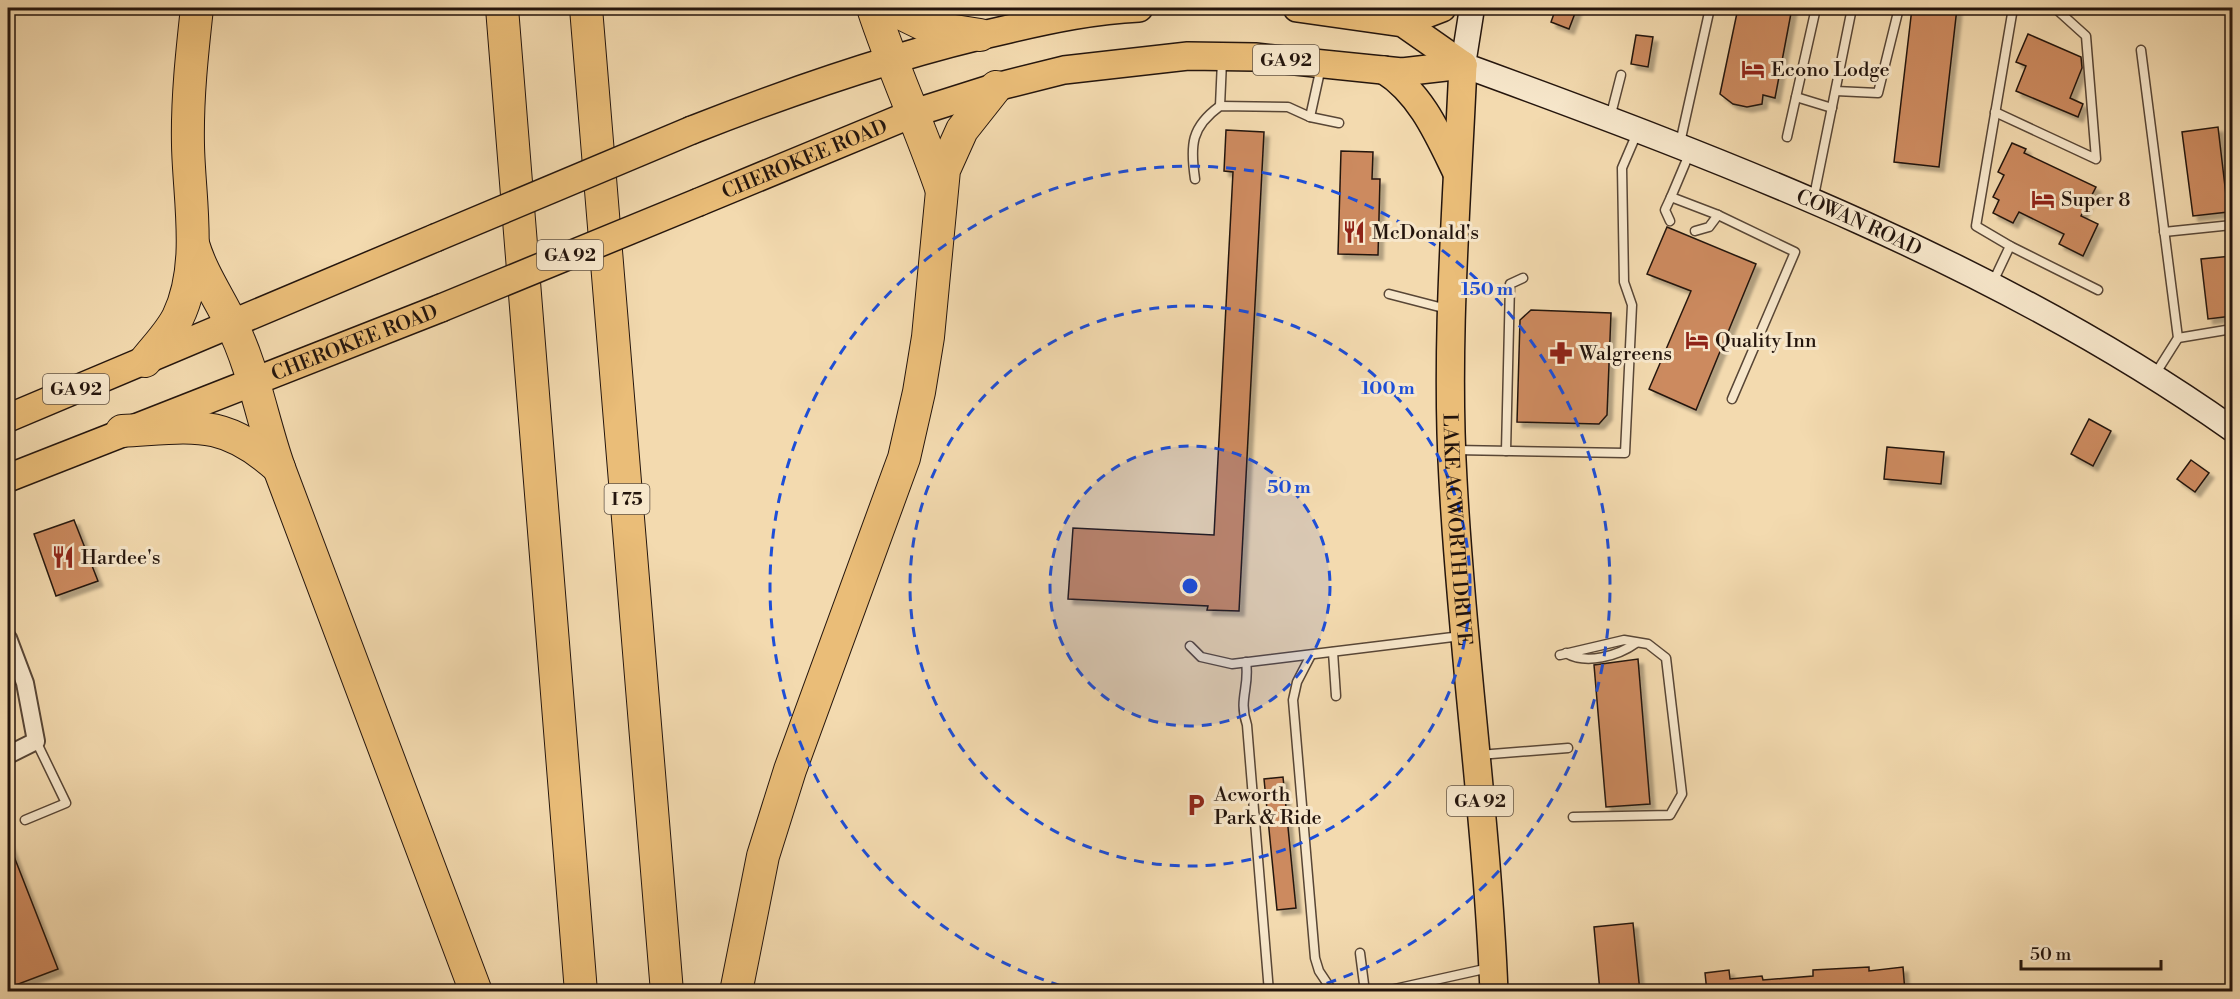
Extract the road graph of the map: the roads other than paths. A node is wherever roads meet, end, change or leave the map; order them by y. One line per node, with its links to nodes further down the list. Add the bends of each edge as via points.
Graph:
1 (197, 8): 49 (highway, via 188,143)
2 (502, 8): 87 (highway)
3 (586, 8): 88 (highway, I 75)
4 (873, 8): 21 (highway)
5 (890, 8): 18 (highway, via 929,27)
6 (1139, 8): 18 (main road, GA 92, via 1088,13)
7 (1297, 8): 16 (main road)
8 (1442, 8): 17 (main road)
9 (1472, 8): 23 (main road)
10 (1710, 8): 38 (lane)
11 (1816, 8): 28 (lane)
12 (1852, 8): 27 (lane)
13 (1899, 8): 27 (lane, via 1878,93)
14 (2013, 8): 31 (lane)
15 (2055, 8): 31 (lane, via 2086,36 2096,159)
16 (1369, 12): 17 (main road)
17 (1403, 23): 23 (main road)
18 (980, 35): 21 (main road, GA 92)
19 (2140, 50): 48 (lane)
20 (1223, 56): 22 (main road, CHEROKEE ROAD / GA 92); 26 (main road, CHEROKEE ROAD / GA 92, via 1158,58 1083,67); 29 (lane)
21 (890, 59): 32 (highway); 56 (main road, GA 92, bridge, via 788,92 692,130)
22 (1322, 63): 24 (main road, CHEROKEE ROAD / GA 92); 33 (lane)
23 (1463, 65): 24 (main road, CHEROKEE ROAD / GA 92, via 1402,72); 34 (main road, COWAN ROAD); 39 (main road, LAKE ACWORTH DRIVE / GA 92)
24 (1384, 70): 39 (main road, via 1406,88 1428,117)
25 (1620, 75): 34 (lane)
26 (996, 87): 32 (main road, CHEROKEE ROAD / GA 92); 41 (highway, via 962,130 944,170)
27 (1836, 91): 30 (lane)
28 (1796, 98): 30 (lane); 37 (lane)
29 (1220, 106): 33 (lane, via 1288,107); 40 (lane, via 1196,128 1191,156)
30 (1832, 108): 43 (lane)
31 (1995, 112): 50 (lane, via 1976,226)
32 (914, 113): 41 (highway); 61 (main road, CHEROKEE ROAD / GA 92, bridge)
33 (1311, 117): 35 (lane)
34 (1610, 119): 36 (main road, COWAN ROAD)
35 (1339, 123)
36 (1638, 130): 38 (main road, COWAN ROAD); 67 (lane, via 1623,168 1624,282 1632,305 1625,453)
37 (1787, 137)
38 (1685, 149): 42 (lane); 43 (main road, COWAN ROAD)
39 (1459, 176): 55 (main road, LAKE ACWORTH DRIVE / GA 92)
40 (1195, 179)
41 (941, 188): 89 (highway, via 928,337 904,458 766,845)
42 (1671, 197): 44 (lane); 45 (lane, via 1665,210)
43 (1813, 201): 52 (main road, COWAN ROAD)
44 (1718, 215): 47 (lane, via 1709,227); 62 (lane, via 1795,252)
45 (1670, 221)
46 (2232, 225): 48 (lane)
47 (1695, 231)
48 (2164, 232): 58 (lane)
49 (193, 244): 56 (highway, via 205,279); 59 (highway, via 183,306 173,327)
50 (2010, 246): 52 (lane); 53 (lane)
51 (1523, 278): 67 (lane, via 1509,284)
52 (1991, 284): 60 (main road, COWAN ROAD)
53 (2098, 290)
54 (1389, 294): 55 (lane)
55 (1453, 310): 66 (main road, LAKE ACWORTH DRIVE / GA 92)
56 (231, 323): 59 (main road, GA 92); 61 (highway)
57 (2232, 329): 58 (lane)
58 (2178, 338): 60 (lane)
59 (145, 361): 63 (main road, GA 92)
60 (2153, 376): 64 (main road, COWAN ROAD)
61 (254, 381): 65 (main road, CHEROKEE ROAD / GA 92); 68 (highway)
62 (1732, 399)
63 (8, 418)
64 (2232, 429)
65 (122, 432): 68 (highway, via 180,428 227,432 257,447); 69 (main road, CHEROKEE ROAD / GA 92)
66 (1452, 450): 67 (lane); 70 (main road, LAKE ACWORTH DRIVE / GA 92)
67 (1506, 451)
68 (279, 468): 86 (highway)
69 (8, 478)
70 (1464, 636): 73 (lane); 81 (main road, LAKE ACWORTH DRIVE / GA 92)
71 (8, 638): 78 (street, via 25,683)
72 (1190, 646): 76 (lane, via 1201,657 1232,664)
73 (1333, 652): 75 (lane); 77 (lane)
74 (1563, 654): 82 (lane, via 1624,640 1648,644 1666,658 1682,794 1670,815)
75 (1311, 655): 76 (lane); 91 (lane, via 1293,700 1315,957)
76 (1246, 662): 90 (lane, via 1248,672 1241,708 1247,725)
77 (1336, 696)
78 (36, 741): 80 (street); 83 (lane, via 66,803)
79 (1568, 748): 81 (lane)
80 (8, 755)
81 (1476, 755): 85 (main road, LAKE ACWORTH DRIVE / GA 92)
82 (1574, 817)
83 (25, 820)
84 (1360, 953): 92 (lane)
85 (1494, 979): 93 (lane)
86 (476, 992)
87 (580, 992)
88 (668, 992)
89 (736, 992)
90 (1269, 992)
91 (1333, 992)
92 (1365, 992)
93 (1381, 992)

